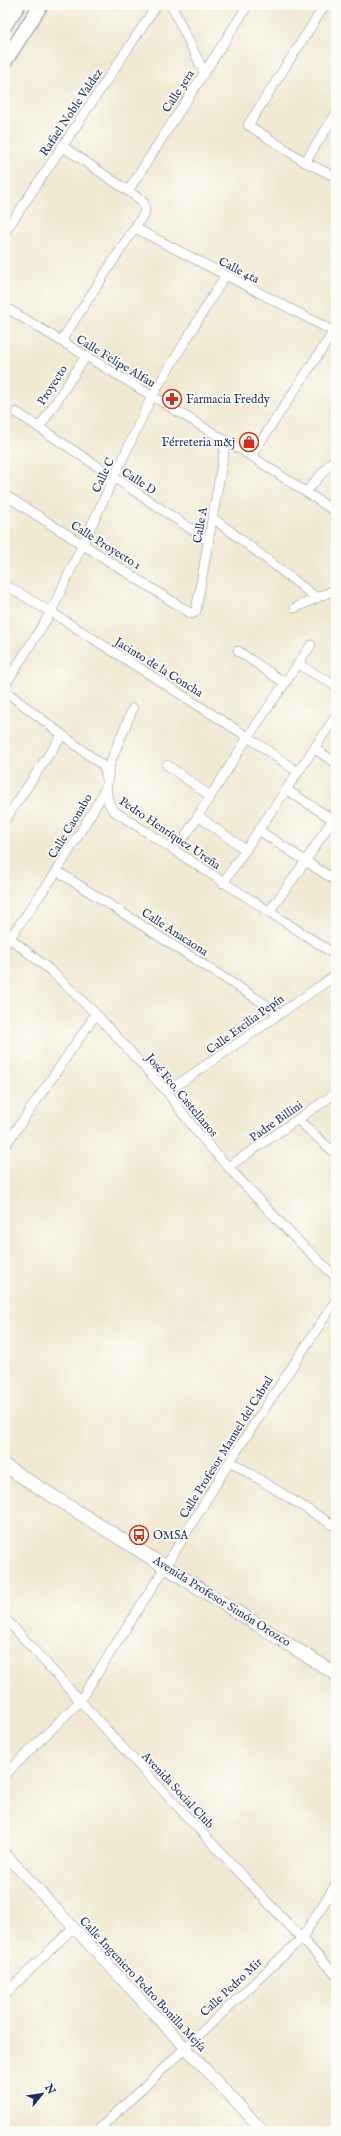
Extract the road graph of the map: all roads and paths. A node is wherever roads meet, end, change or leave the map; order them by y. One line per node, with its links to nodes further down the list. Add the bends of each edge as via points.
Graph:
1 (18, 5): 7 (main road)
2 (40, 5): 8 (main road)
3 (157, 5): 11 (street, Rafael Noble Valdez)
4 (171, 5): 9 (street)
5 (248, 5): 9 (street, Calle 3era)
6 (325, 5): 12 (street, via 248,125)
7 (5, 25)
8 (5, 61)
9 (204, 72): 14 (street, Calle 3era)
10 (336, 114): 12 (street)
11 (62, 146): 14 (street); 16 (street, Rafael Noble Valdez)
12 (305, 162): 13 (street)
13 (336, 177)
14 (128, 191): 15 (street, via 144,203 145,212)
15 (135, 228): 17 (street, Calle 4ta); 20 (street)
16 (5, 232)
17 (225, 276): 19 (street, Calle 4ta); 22 (street, Calle C)
18 (5, 306): 20 (street, Calle Felipe Alfau)
19 (335, 329): 26 (street)
20 (61, 341): 21 (street, Calle Felipe Alfau)
21 (86, 356): 22 (street, Calle Felipe Alfau); 24 (street, Proyecto)
22 (152, 396): 25 (street, Calle Felipe Alfau); 28 (street, Calle C)
23 (16, 412): 24 (street, Calle D)
24 (39, 428): 28 (street, Calle D)
25 (226, 441): 26 (street, Calle Felipe Alfau); 32 (street, Calle A)
26 (251, 456): 29 (street, Calle Felipe Alfau)
27 (336, 457): 29 (street)
28 (114, 479): 33 (street, Calle D); 34 (street, Calle C)
29 (307, 491): 31 (street, Calle Felipe Alfau)
30 (5, 495): 34 (street, Calle Proyecto 1)
31 (336, 512)
32 (213, 518): 33 (street, Calle A); 37 (street)
33 (209, 542): 40 (street, Calle A)
34 (83, 544): 39 (street, Calle C); 40 (street, Calle Proyecto 1)
35 (5, 586): 39 (street, Jacinto de la Concha)
36 (336, 589): 37 (street)
37 (317, 598): 38 (street)
38 (295, 608)
39 (51, 612): 45 (street, Calle C); 51 (street, Jacinto de la Concha)
40 (194, 613)
41 (311, 645): 43 (street)
42 (238, 651): 44 (street)
43 (298, 664): 44 (street); 46 (street)
44 (285, 683): 51 (street)
45 (5, 686)
46 (336, 686)
47 (5, 691): 50 (street, Pedro Henríquez Ureña)
48 (133, 708): 56 (street, Calle Caonabo, via 110,763)
49 (336, 716): 52 (street)
50 (62, 735): 56 (street, Pedro Henríquez Ureña, via 102,765); 61 (street)
51 (248, 737): 55 (street, Jacinto de la Concha); 58 (street)
52 (315, 749): 53 (street); 55 (street)
53 (336, 763)
54 (167, 765): 58 (street)
55 (298, 772): 57 (street)
56 (107, 784): 66 (street, Calle Caonabo, via 89,820); 68 (street, Pedro Henríquez Ureña, via 107,802 114,811)
57 (287, 790): 60 (street); 62 (street)
58 (210, 796): 59 (street)
59 (198, 816): 63 (street); 64 (street)
60 (334, 817): 65 (street)
61 (5, 820)
62 (260, 831): 64 (street); 65 (street)
63 (186, 835)
64 (246, 850): 68 (street)
65 (305, 862): 67 (street); 69 (street)
66 (57, 871): 70 (street, Calle Caonabo); 73 (street, Calle Anacaona)
67 (336, 881)
68 (223, 883): 69 (street, Pedro Henríquez Ureña)
69 (269, 912): 71 (street, Pedro Henríquez Ureña)
70 (7, 939): 74 (street, José Fco. Castellanos, via 51,971)
71 (336, 955)
72 (336, 975): 73 (street, Calle Ercilia Pepín)
73 (279, 1013): 75 (street, Calle Ercilia Pepín)
74 (96, 1014): 75 (street, José Fco. Castellanos); 78 (street)
75 (167, 1092): 80 (street, José Fco. Castellanos)
76 (336, 1093): 77 (street, Padre Billini)
77 (298, 1120): 79 (street); 80 (street, Padre Billini)
78 (5, 1146)
79 (336, 1154)
80 (228, 1168): 81 (street, José Fco. Castellanos)
81 (336, 1277)
82 (336, 1300): 83 (street, Calle Profesor Manuel del Cabral)
83 (230, 1461): 85 (street); 86 (street, Calle Profesor Manuel del Cabral)
84 (5, 1466): 86 (main road, Avenida Profesor Simón Orozco)
85 (336, 1527)
86 (166, 1566): 88 (main road, Avenida Profesor Simón Orozco); 89 (street, Calle Profesor Manuel del Cabral)
87 (5, 1618): 89 (street, Avenida Social Club)
88 (336, 1674)
89 (80, 1702): 90 (street, Calle Profesor Manuel del Cabral); 94 (street, Avenida Social Club)
90 (5, 1776)
91 (5, 1854): 93 (street, Calle Ingeniero Pedro Bonilla Mejía)
92 (336, 1884): 94 (street, Calle Pedro Mir)
93 (73, 1928): 96 (street); 97 (street, Calle Ingeniero Pedro Bonilla Mejía)
94 (302, 1938): 95 (street, Avenida Social Club); 97 (street, Calle Pedro Mir)
95 (336, 1975)
96 (5, 1994)
97 (184, 2047): 98 (street, Calle Pedro Mir); 99 (street, Calle Ingeniero Pedro Bonilla Mejía)
98 (97, 2131)
99 (263, 2131)

